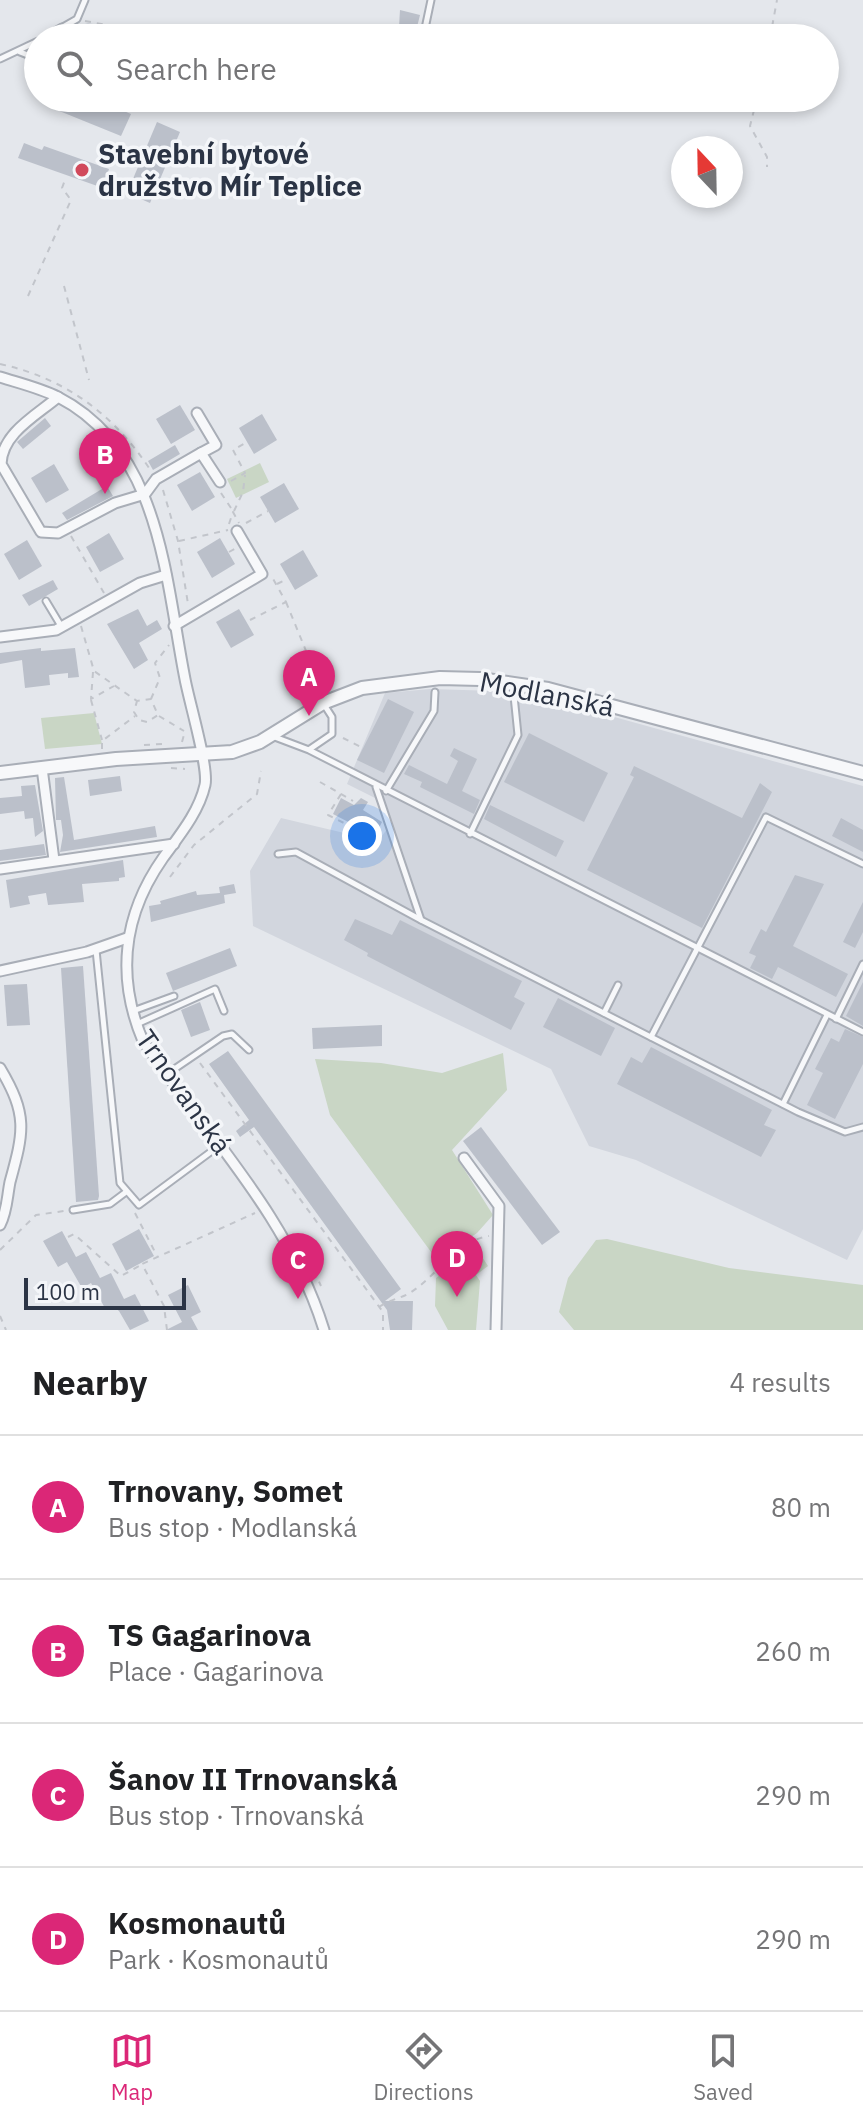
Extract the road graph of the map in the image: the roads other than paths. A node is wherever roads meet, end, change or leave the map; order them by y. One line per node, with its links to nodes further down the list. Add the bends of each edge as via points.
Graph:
1 (85, 0): 3 (lane, via 77,19)
2 (431, 0): 4 (lane)
3 (68, 24)
4 (426, 24)
5 (24, 49): 6 (lane)
6 (19, 52): 7 (lane); 8 (lane)
7 (24, 54)
8 (0, 59)
9 (0, 377): 10 (street, Trnovanská)
10 (58, 397): 14 (street, Trnovanská, via 99,427); 14 (street, via 7,440 1,464 41,532 58,533 115,503)
11 (197, 413): 12 (street, via 216,445)
12 (201, 453): 13 (street); 14 (street, via 156,479)
13 (220, 482)
14 (145, 494): 16 (street, Trnovanská)
15 (235, 529): 18 (street, via 262,574)
16 (166, 575): 18 (street, Trnovanská); 19 (street, via 140,583)
17 (46, 601): 19 (lane)
18 (174, 626): 26 (street, Trnovanská)
19 (61, 627): 20 (street)
20 (0, 637)
21 (513, 682): 23 (street, Modlanská, via 380,683); 29 (street, Modlanská); 32 (lane, via 518,735)
22 (435, 692): 31 (lane, via 434,711)
23 (325, 703): 24 (street, Modlanská); 25 (lane, via 332,734)
24 (271, 736): 25 (lane); 26 (street, Modlanská, via 236,751)
25 (309, 750): 30 (lane)
26 (203, 756): 27 (street, Modlanská); 33 (street, Trnovanská, via 207,771 201,798)
27 (42, 768): 28 (street, Modlanská); 35 (street)
28 (0, 773)
29 (863, 773)
30 (376, 786): 31 (lane); 38 (lane)
31 (386, 791): 32 (lane)
32 (470, 834): 41 (lane)
33 (174, 844): 35 (street); 39 (street, Trnovanská, via 139,899)
34 (278, 854): 38 (lane, via 296,852)
35 (54, 860): 37 (street)
36 (863, 864): 41 (lane, via 766,817)
37 (0, 869)
38 (421, 920): 48 (lane)
39 (127, 938): 40 (street); 46 (street, Trnovanská)
40 (96, 949): 43 (street); 61 (lane, via 120,1183)
41 (699, 949): 49 (lane); 53 (lane)
42 (863, 964): 50 (lane)
43 (0, 971)
44 (618, 985): 48 (lane)
45 (174, 996): 46 (lane)
46 (132, 1011): 51 (street, Trnovanská)
47 (224, 1011): 51 (lane, via 215,989)
48 (604, 1013): 53 (lane)
49 (827, 1015): 50 (lane); 57 (lane)
50 (836, 1019): 52 (lane)
51 (136, 1024): 56 (street, Trnovanská)
52 (863, 1032)
53 (651, 1037): 57 (lane)
54 (249, 1050): 56 (lane, via 232,1034)
55 (0, 1068): 63 (street, via 20,1104 23,1121)
56 (167, 1074): 59 (street, Trnovanská)
57 (783, 1104): 58 (lane, via 845,1132)
58 (863, 1127)
59 (220, 1145): 61 (lane, via 139,1205); 64 (street, Trnovanská, via 303,1273)
60 (464, 1158): 65 (street, via 499,1206)
61 (126, 1192): 62 (lane, via 110,1204)
62 (73, 1210)
63 (0, 1225)
64 (324, 1330)
65 (496, 1330)

